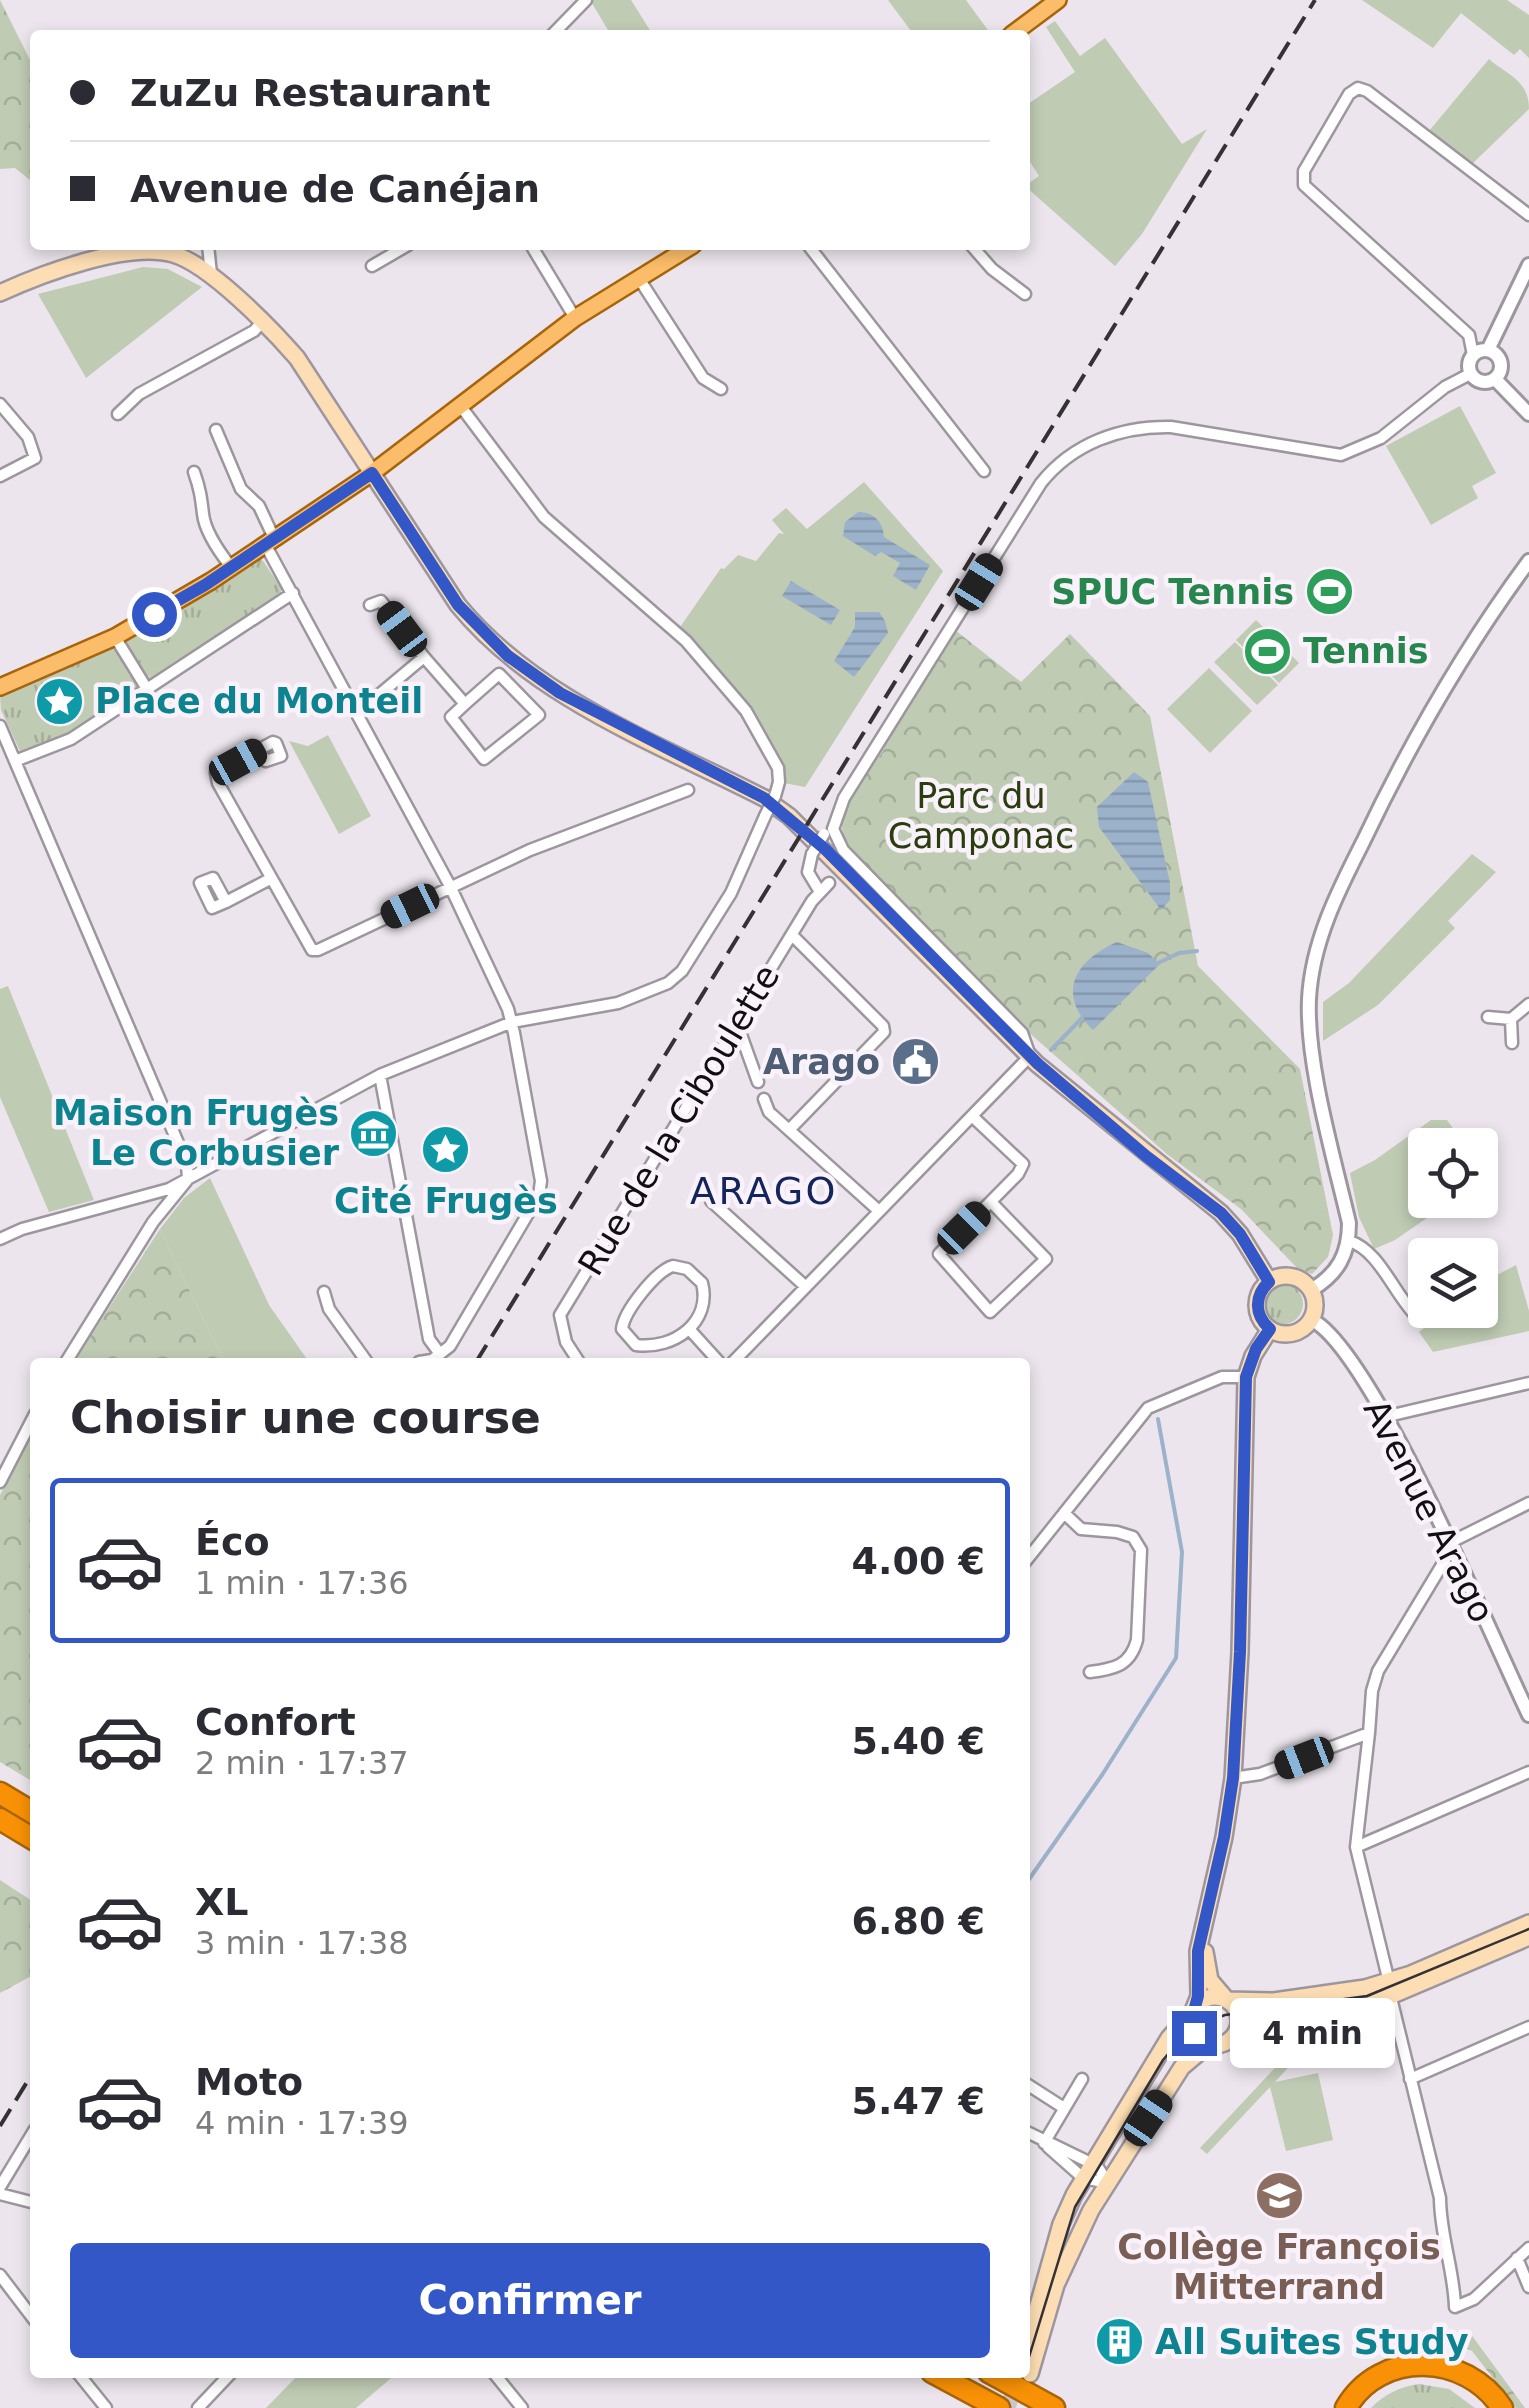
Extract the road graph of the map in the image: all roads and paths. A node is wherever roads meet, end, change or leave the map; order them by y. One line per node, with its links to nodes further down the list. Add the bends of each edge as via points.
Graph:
1 (586, 0): 3 (street)
2 (1059, 1): 4 (main road)
3 (557, 30)
4 (1018, 30)
5 (1529, 214): 21 (street, via 1358,88 1348,94 1304,170 1304,186 1469,335)
6 (208, 250): 15 (street)
7 (399, 250): 13 (street)
8 (534, 250): 18 (street)
9 (684, 250): 14 (main road)
10 (812, 250): 30 (street)
11 (975, 250): 17 (street)
12 (1529, 265): 20 (street)
13 (372, 266)
14 (638, 277): 18 (main road); 24 (street, via 703,378)
15 (214, 279): 16 (main road, via 192,262 154,250 56,268); 19 (main road)
16 (0, 293)
17 (1025, 294)
18 (575, 318): 26 (main road)
19 (262, 322): 27 (street, via 139,394); 32 (main road, via 304,368)
20 (1488, 350): 21 (street); 23 (street, via 1500,360)
21 (1472, 355): 22 (street)
22 (1470, 374): 23 (street, via 1481,382); 49 (street, via 1381,438 1341,455 1171,426 1118,432 1073,453 1041,483)
23 (1496, 379): 28 (street)
24 (721, 389)
25 (0, 404): 33 (street, via 28,438 34,458)
26 (459, 404): 32 (main road); 57 (street, bridge, via 544,517 706,662 746,711 775,761 779,782 731,893 682,971 618,1003)
27 (118, 414)
28 (1529, 414)
29 (216, 430): 34 (street, via 241,490 259,506)
30 (984, 471)
31 (194, 472): 36 (street, via 207,528)
32 (372, 473): 34 (main road); 60 (main road, via 458,605 508,656 560,693 779,809)
33 (0, 476)
34 (270, 541): 36 (main road); 37 (street)
35 (1529, 561): 71 (street, via 1469,646 1388,788 1320,942 1310,985 1310,1034)
36 (231, 567): 39 (main road)
37 (293, 593): 42 (street); 44 (street)
38 (370, 605): 40 (street, via 381,601)
39 (116, 637): 41 (main road); 42 (street)
40 (424, 658): 43 (street); 44 (street)
41 (0, 687)
42 (147, 689): 47 (street, via 71,739)
43 (465, 704): 43 (street, via 499,674 539,716 484,759 451,718)
44 (355, 708): 51 (street)
45 (0, 726): 47 (street)
46 (260, 749): 50 (street, via 216,774)
47 (15, 761): 66 (street, via 187,1164)
48 (688, 790): 51 (street)
49 (829, 832): 53 (street, Rue de la Ciboulette, bridge, via 808,872 825,888); 60 (street, via 1022,1033)
50 (270, 879): 51 (street, via 312,950); 52 (street)
51 (450, 886): 57 (street)
52 (226, 902)
53 (792, 935): 58 (street, Rue de la Ciboulette); 65 (street, via 884,1032)
54 (1529, 1004): 56 (street)
55 (1488, 1016): 56 (street)
56 (1512, 1020): 59 (street)
57 (512, 1022): 61 (street); 80 (street, via 540,1195)
58 (735, 1028): 62 (street); 84 (street, Rue de la Ciboulette, via 560,1314)
59 (1512, 1043)
60 (1030, 1056): 64 (street); 72 (main road, via 1221,1213)
61 (380, 1075): 66 (street); 80 (street, via 428,1339)
62 (758, 1082)
63 (764, 1099): 65 (street)
64 (972, 1116): 68 (street, via 1023,1164); 69 (street)
65 (789, 1130): 69 (street)
66 (188, 1180): 70 (street); 81 (street, via 153,1222)
67 (711, 1202): 73 (street)
68 (990, 1202): 68 (street, via 1046,1259 990,1312 939,1254)
69 (879, 1212): 73 (street)
70 (0, 1239)
71 (1349, 1242): 74 (street, via 1337,1270); 76 (street, via 1366,1248)
72 (1269, 1282): 74 (main road, via 1297,1278); 78 (main road, via 1257,1306)
73 (806, 1287): 86 (street)
74 (1311, 1290): 77 (main road)
75 (324, 1292): 82 (street)
76 (1408, 1309)
77 (1312, 1320): 78 (main road, via 1293,1334); 89 (street, Avenue Arago, via 1340,1344)
78 (1270, 1329): 87 (main road)
79 (690, 1330): 79 (street, via 704,1309 704,1287 688,1269 673,1266 657,1275 622,1329 643,1346); 85 (street)
80 (440, 1354): 83 (street)
81 (68, 1358)
82 (364, 1358)
83 (435, 1358)
84 (576, 1358)
85 (715, 1358)
86 (737, 1358)
87 (1246, 1377): 93 (street, via 1222,1377 1148,1408); 100 (main road)
88 (1529, 1383): 89 (street)
89 (1384, 1418): 94 (street, Avenue Arago)
90 (30, 1424): 91 (street)
91 (0, 1482)
92 (1529, 1503): 94 (street)
93 (1064, 1514): 95 (street); 96 (street, via 1081,1529 1133,1537 1141,1550 1133,1654 1118,1668)
94 (1449, 1543): 97 (street, Avenue Arago); 98 (street, via 1378,1672)
95 (1030, 1556)
96 (1090, 1672)
97 (1529, 1715)
98 (1369, 1732): 100 (street); 105 (street)
99 (1529, 1772): 105 (street)
100 (1233, 1778): 107 (main road)
101 (0, 1793): 102 (highway)
102 (30, 1811)
103 (0, 1819): 104 (highway)
104 (30, 1837)
105 (1356, 1847): 109 (street)
106 (1529, 1923): 109 (main road)
107 (1205, 1927): 110 (main road, via 1208,1974); 111 (main road)
108 (1529, 1937): 109 (main road)
109 (1390, 1990): 110 (main road); 113 (main road, via 1357,2008 1277,2018); 116 (street)
110 (1227, 2000): 111 (main road, via 1212,1997); 113 (main road, via 1238,2013)
111 (1193, 2010): 114 (main road, via 1194,2033); 122 (main road)
112 (1529, 2027): 116 (street)
113 (1236, 2033): 114 (main road, via 1226,2043)
114 (1208, 2044): 124 (main road, via 1182,2067)
115 (1082, 2079): 118 (street)
116 (1410, 2079): 128 (street, via 1440,2198 1455,2307 1474,2299)
117 (1030, 2086): 118 (street)
118 (1064, 2108): 121 (street)
119 (1030, 2134): 121 (street)
120 (30, 2138): 125 (street)
121 (1044, 2143): 122 (street); 123 (street)
122 (1092, 2163): 123 (main road); 124 (street)
123 (1083, 2178): 124 (street); 132 (main road, via 1062,2224)
124 (1108, 2183): 133 (main road, via 1056,2285)
125 (0, 2190): 126 (street)
126 (30, 2201)
127 (1529, 2248): 128 (street)
128 (1518, 2258): 130 (street)
129 (0, 2274): 131 (street)
130 (1529, 2287)
131 (30, 2314)
132 (1030, 2335)
133 (1030, 2374)
134 (82, 2378): 139 (street)
135 (226, 2378): 140 (street)
136 (498, 2378): 141 (street)
137 (943, 2378): 142 (highway)
138 (1000, 2378): 143 (highway)
139 (106, 2408)
140 (198, 2408)
141 (522, 2408)
142 (999, 2408)
143 (1054, 2408)
144 (1346, 2408): 147 (highway, via 1366,2383 1388,2370 1432,2364 1475,2382)
145 (1360, 2408): 146 (highway, via 1378,2389 1406,2376 1431,2375 1452,2380)
146 (1486, 2408)
147 (1502, 2408)

